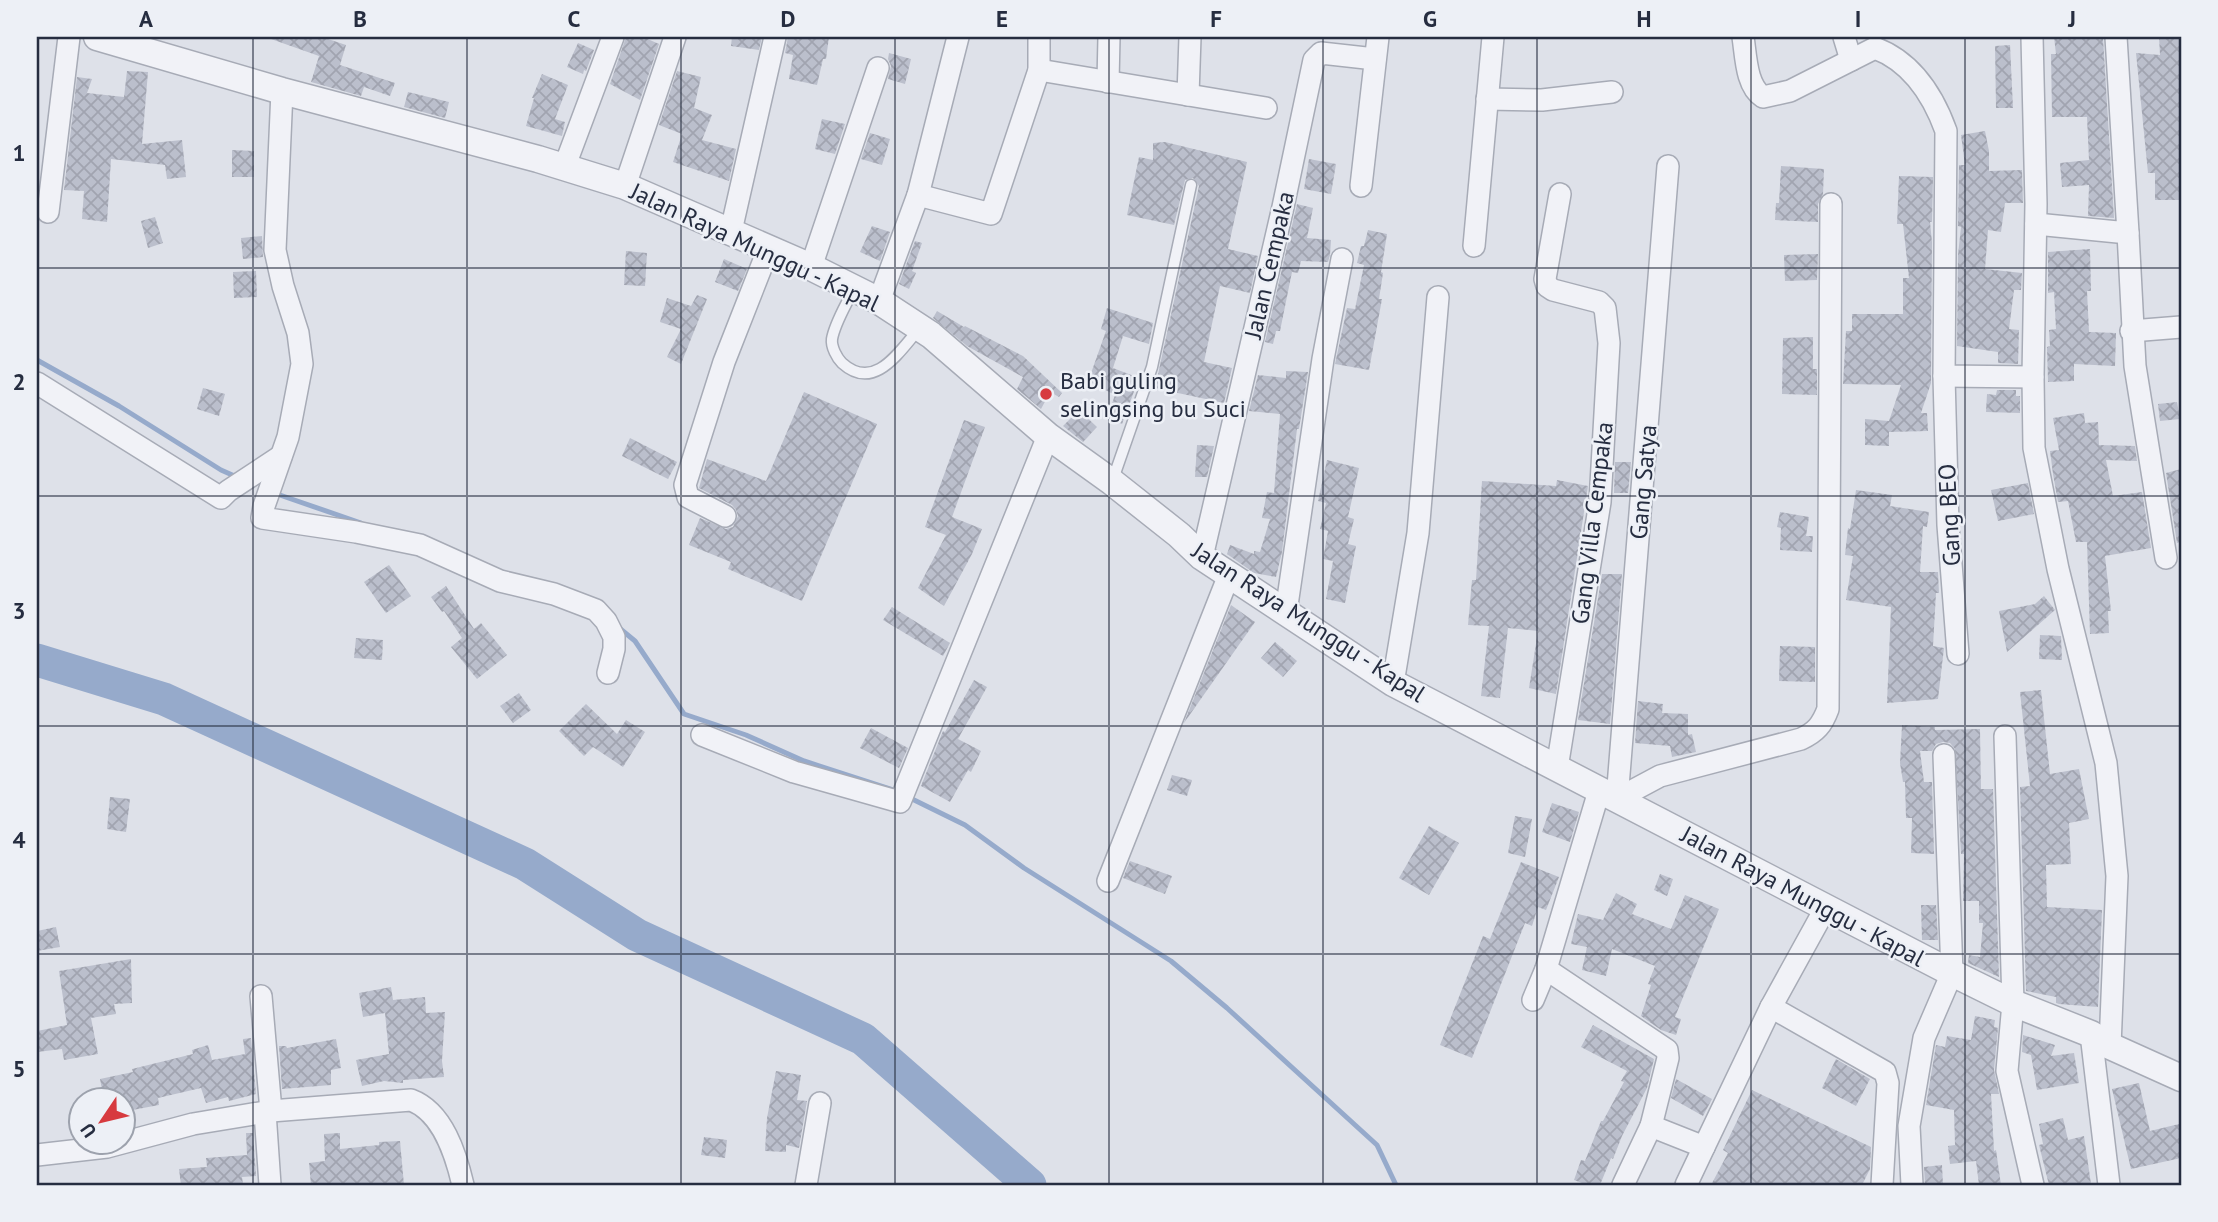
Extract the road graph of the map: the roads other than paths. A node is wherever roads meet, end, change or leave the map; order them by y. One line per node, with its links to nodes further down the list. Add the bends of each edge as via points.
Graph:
1 (69, 37): 35 (street)
2 (97, 37): 16 (street, Jalan Raya Munggu - Kapal)
3 (613, 37): 28 (street)
4 (676, 37): 31 (street)
5 (775, 37): 37 (street)
6 (958, 37): 33 (street)
7 (1039, 37): 20 (street)
8 (1109, 37): 21 (street)
9 (1190, 37): 24 (street)
10 (1378, 37): 17 (street)
11 (1493, 37): 25 (street)
12 (1742, 37): 18 (street, via 1752,84 1763,97 1790,91)
13 (1844, 37): 18 (street)
14 (2032, 37): 36 (street)
15 (2116, 37): 38 (street)
16 (132, 42): 22 (street, Jalan Raya Munggu - Kapal)
17 (1375, 59): 30 (street); 56 (street, Jalan Cempaka, via 1321,53 1314,60)
18 (1851, 60): 49 (street, Gang BEO, via 1875,48 1910,68 1936,103 1946,131)
19 (878, 68): 42 (street)
20 (1039, 70): 21 (street); 33 (street, via 991,214)
21 (1108, 82): 24 (street)
22 (282, 91): 28 (street, Jalan Raya Munggu - Kapal); 53 (street, via 275,250 302,364 295,411)
23 (1612, 92): 25 (street, via 1542,100)
24 (1188, 95): 26 (street)
25 (1487, 99): 39 (street)
26 (1266, 108)
27 (1668, 166): 67 (street, Gang Satya)
28 (564, 167): 31 (street, Jalan Raya Munggu - Kapal)
29 (1191, 185): 54 (lane, via 1152,367)
30 (1360, 186)
31 (625, 187): 37 (street, Jalan Raya Munggu - Kapal)
32 (1560, 194): 66 (street, Gang Villa Cempaka, via 1545,279 1553,290 1599,302 1605,308 1609,342 1600,502)
33 (918, 195): 45 (street)
34 (1831, 204): 67 (street, via 1828,709 1823,723 1801,739 1660,776)
35 (48, 212)
36 (2036, 224): 38 (street); 50 (street)
37 (731, 231): 40 (street, Jalan Raya Munggu - Kapal)
38 (2128, 233): 48 (street)
39 (1474, 246)
40 (768, 250): 42 (street, Jalan Raya Munggu - Kapal); 55 (street, via 724,362 685,485 688,497)
41 (1342, 259): 59 (street)
42 (811, 267): 43 (street, Jalan Raya Munggu - Kapal)
43 (854, 288): 45 (street, Jalan Raya Munggu - Kapal); 47 (lane, via 831,340 842,363 855,371 873,374 883,368)
44 (1438, 297): 62 (street, via 1418,533)
45 (879, 301): 47 (street, Jalan Raya Munggu - Kapal)
46 (2181, 327): 48 (street)
47 (920, 328): 52 (street, Jalan Raya Munggu - Kapal)
48 (2131, 331): 57 (street)
49 (1944, 376): 50 (street); 60 (street, Gang BEO)
50 (2033, 377): 76 (street, via 2034,449 2106,764 2117,876)
51 (37, 383): 53 (street, via 221,498 249,476)
52 (1048, 436): 54 (street, Jalan Raya Munggu - Kapal); 63 (street, via 900,802 794,772)
53 (278, 463): 61 (street, via 264,506 266,520 420,545 500,581 596,610 614,638)
54 (1112, 482): 56 (street, Jalan Raya Munggu - Kapal)
55 (725, 516)
56 (1202, 557): 58 (street, Jalan Raya Munggu - Kapal)
57 (2166, 558)
58 (1229, 575): 59 (street, Jalan Raya Munggu - Kapal); 68 (street)
59 (1286, 612): 62 (street, Jalan Raya Munggu - Kapal)
60 (1958, 654)
61 (608, 673)
62 (1393, 683): 66 (street, Jalan Raya Munggu - Kapal)
63 (702, 735)
64 (2005, 736): 74 (street)
65 (1944, 755): 71 (street)
66 (1557, 768): 67 (street, Jalan Raya Munggu - Kapal)
67 (1608, 795): 69 (street, Jalan Raya Munggu - Kapal); 70 (street, Gang Satya)
68 (1108, 881)
69 (1825, 909): 71 (street, Jalan Raya Munggu - Kapal); 75 (street)
70 (1546, 969): 73 (street, Gang Satya); 80 (street, via 1667,1050)
71 (1952, 973): 74 (street, Jalan Raya Munggu - Kapal); 89 (street, via 1924,1038 1909,1126)
72 (261, 996): 79 (street)
73 (1533, 1000)
74 (2013, 1003): 76 (street, Jalan Raya Munggu - Kapal); 90 (street, via 2007,1071)
75 (1771, 1007): 81 (street); 88 (street, via 1885,1072)
76 (2100, 1040): 77 (street, Jalan Raya Munggu - Kapal); 91 (street)
77 (2181, 1078)
78 (820, 1103): 85 (street)
79 (268, 1112): 82 (street, via 192,1124 107,1147); 83 (street); 84 (street, via 396,1100 422,1104 449,1142)
80 (1651, 1126): 81 (street); 86 (street)
81 (1704, 1147): 87 (street)
82 (37, 1155)
83 (270, 1185)
84 (463, 1185)
85 (806, 1185)
86 (1623, 1185)
87 (1686, 1185)
88 (1882, 1185)
89 (1912, 1185)
90 (2033, 1185)
91 (2109, 1185)

